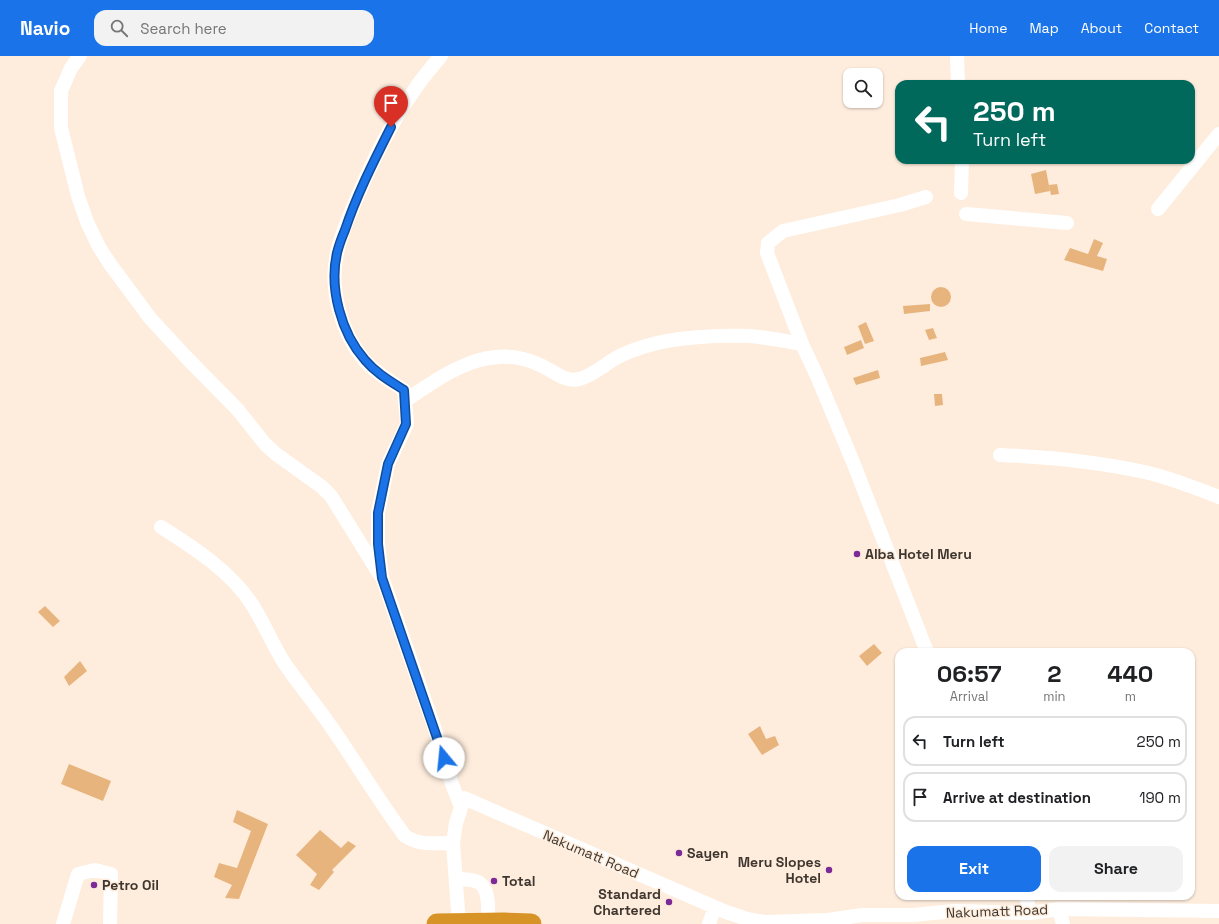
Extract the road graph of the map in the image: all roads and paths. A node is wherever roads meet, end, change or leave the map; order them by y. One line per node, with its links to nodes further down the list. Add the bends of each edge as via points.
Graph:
1 (80, 56): 19 (street, via 71,68 61,91 61,128 78,196 99,247 150,318 238,410 265,444 331,496)
2 (441, 56): 15 (street, via 413,92 391,127 349,218 337,253 337,304 344,326 365,360 386,379 404,390)
3 (957, 56): 4 (street)
4 (958, 80)
5 (1219, 134): 7 (street)
6 (962, 164): 9 (street)
7 (1195, 164)
8 (1195, 164): 11 (street)
9 (962, 193)
10 (926, 198): 14 (street, via 783,231 768,243 767,252)
11 (1158, 209)
12 (966, 214): 13 (street)
13 (1066, 223)
14 (802, 344): 15 (street, via 750,336 675,340 647,346 617,357 578,380 564,378 527,358 496,357 461,366 434,380); 20 (street, via 853,462)
15 (405, 401): 19 (street, via 406,424 388,464 378,513)
16 (1000, 456): 17 (street, via 1096,463 1150,474)
17 (1219, 497)
18 (161, 527): 22 (street, via 178,537 235,582 252,604 285,663 405,836 421,843)
19 (382, 578): 21 (street, via 452,784)
20 (925, 648)
21 (463, 803): 22 (street); 25 (street, Nakumatt Road)
22 (453, 843): 23 (street)
23 (456, 879): 30 (street, via 476,881 485,890 488,900); 34 (street)
24 (1027, 900): 28 (street)
25 (715, 907): 29 (street, Nakumatt Road, via 747,919 765,922); 36 (street)
26 (1059, 909): 27 (street, Nakumatt Road); 28 (street, Nakumatt Road); 37 (street)
27 (1219, 911)
28 (1030, 912): 29 (street, Nakumatt Road, via 955,911 913,915 862,915)
29 (828, 922)
30 (488, 923): 34 (highway); 35 (highway)
31 (63, 924): 32 (street, via 78,874 95,870 111,874)
32 (110, 924)
33 (437, 924): 34 (highway)
34 (459, 924)
35 (531, 924)
36 (709, 924)
37 (1063, 924)

